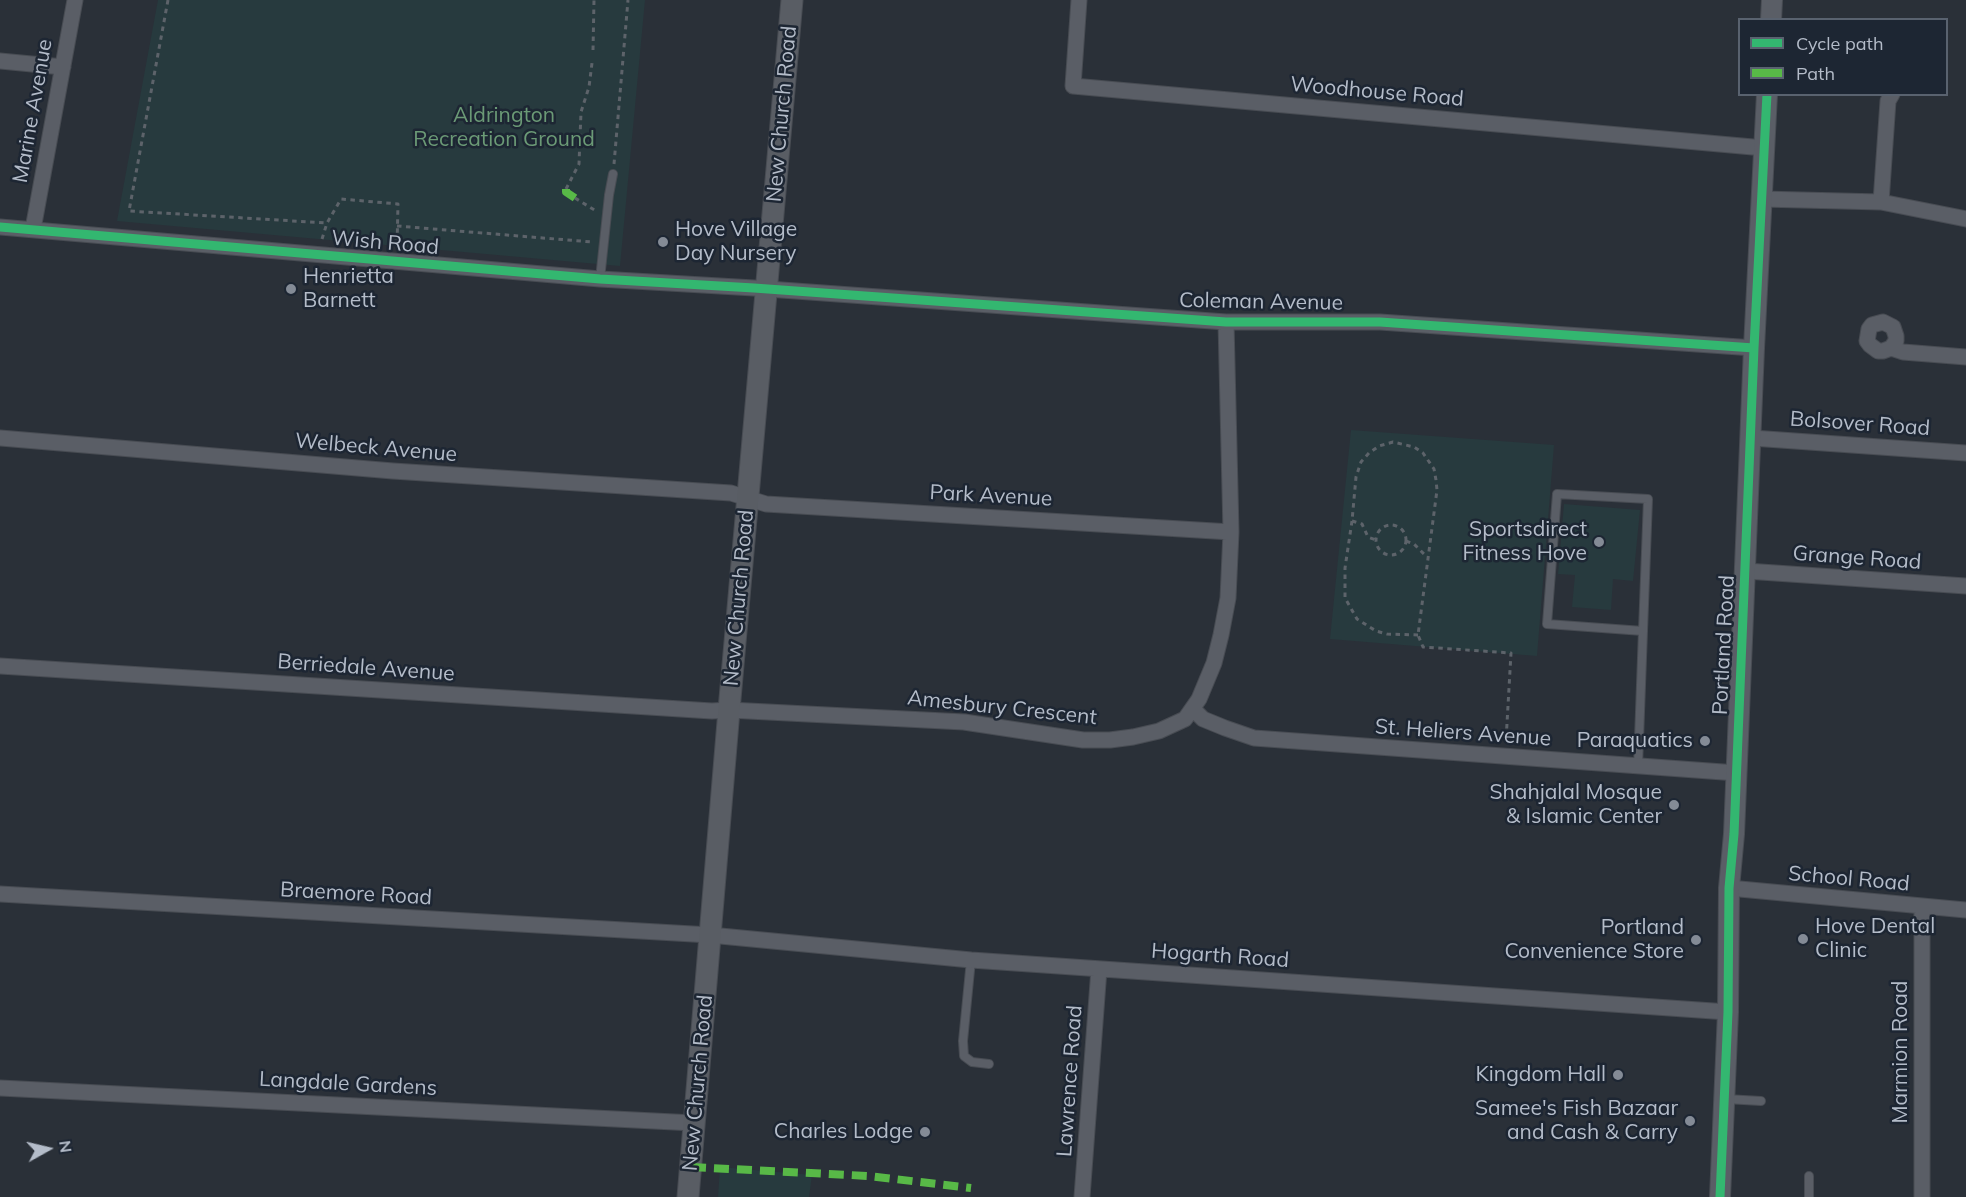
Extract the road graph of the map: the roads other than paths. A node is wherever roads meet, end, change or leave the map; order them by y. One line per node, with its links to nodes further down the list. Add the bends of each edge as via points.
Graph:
1 (75, 0): 7 (street, Marine Avenue)
2 (792, 0): 18 (main road, New Church Road)
3 (1079, 0): 10 (street, Woodhouse Road, via 1073,86)
4 (1772, 0): 5 (street)
5 (1771, 18)
6 (0, 61): 7 (street)
7 (63, 67): 16 (street, Marine Avenue)
8 (1767, 96): 10 (street, Portland Road)
9 (1891, 96): 13 (street)
10 (1764, 148): 12 (street, Portland Road)
11 (613, 174): 17 (lane)
12 (1762, 199): 13 (street); 20 (street, Portland Road)
13 (1881, 202): 14 (street)
14 (1966, 219)
15 (0, 227): 16 (street, Wish Road)
16 (33, 229): 17 (street, Wish Road)
17 (600, 279): 18 (street, Wish Road)
18 (767, 290): 19 (street, Coleman Avenue); 26 (main road, New Church Road)
19 (1226, 322): 20 (street, Coleman Avenue, via 1380,322); 27 (street, Amesbury Crescent)
20 (1754, 348): 24 (street, Portland Road)
21 (1891, 348): 22 (street)
22 (1966, 357)
23 (0, 438): 26 (street, Welbeck Avenue, via 731,494)
24 (1752, 438): 25 (street, Bolsover Road); 28 (street, Portland Road)
25 (1966, 453)
26 (749, 499): 27 (street, Park Avenue, via 766,504); 33 (main road, New Church Road)
27 (1231, 532): 32 (street, Amesbury Crescent, via 1228,598 1221,635 1203,692)
28 (1746, 571): 29 (street, Grange Road); 35 (street, Portland Road)
29 (1966, 586)
30 (1643, 631): 30 (lane, via 1547,624 1557,494 1648,499); 34 (lane)
31 (0, 666): 33 (street, Berriedale Avenue)
32 (1192, 709): 33 (street, Amesbury Crescent, via 1185,718 1159,731 1110,740 1083,740 964,722); 34 (street, St. Heliers Avenue, via 1203,719 1254,738)
33 (729, 710): 40 (main road, New Church Road)
34 (1638, 766): 35 (street, St. Heliers Avenue)
35 (1737, 773): 36 (street, Portland Road)
36 (1729, 888): 38 (street, School Road); 43 (street, Portland Road)
37 (0, 894): 40 (street, Braemore Road)
38 (1922, 906): 39 (street, School Road); 54 (street, Marmion Road)
39 (1966, 910)
40 (710, 935): 41 (street, Hogarth Road); 48 (main road, New Church Road)
41 (971, 960): 42 (street, Hogarth Road); 44 (lane, via 964,1056 972,1062)
42 (1099, 969): 43 (street, Hogarth Road); 51 (street, Lawrence Road)
43 (1728, 1012): 46 (street, Portland Road)
44 (989, 1064)
45 (0, 1088): 48 (street, Langdale Gardens)
46 (1725, 1099): 47 (lane); 52 (street, Portland Road)
47 (1761, 1101)
48 (694, 1123): 50 (main road, New Church Road)
49 (1809, 1176): 53 (lane)
50 (688, 1197)
51 (1082, 1197)
52 (1720, 1197)
53 (1809, 1197)
54 (1922, 1197)

